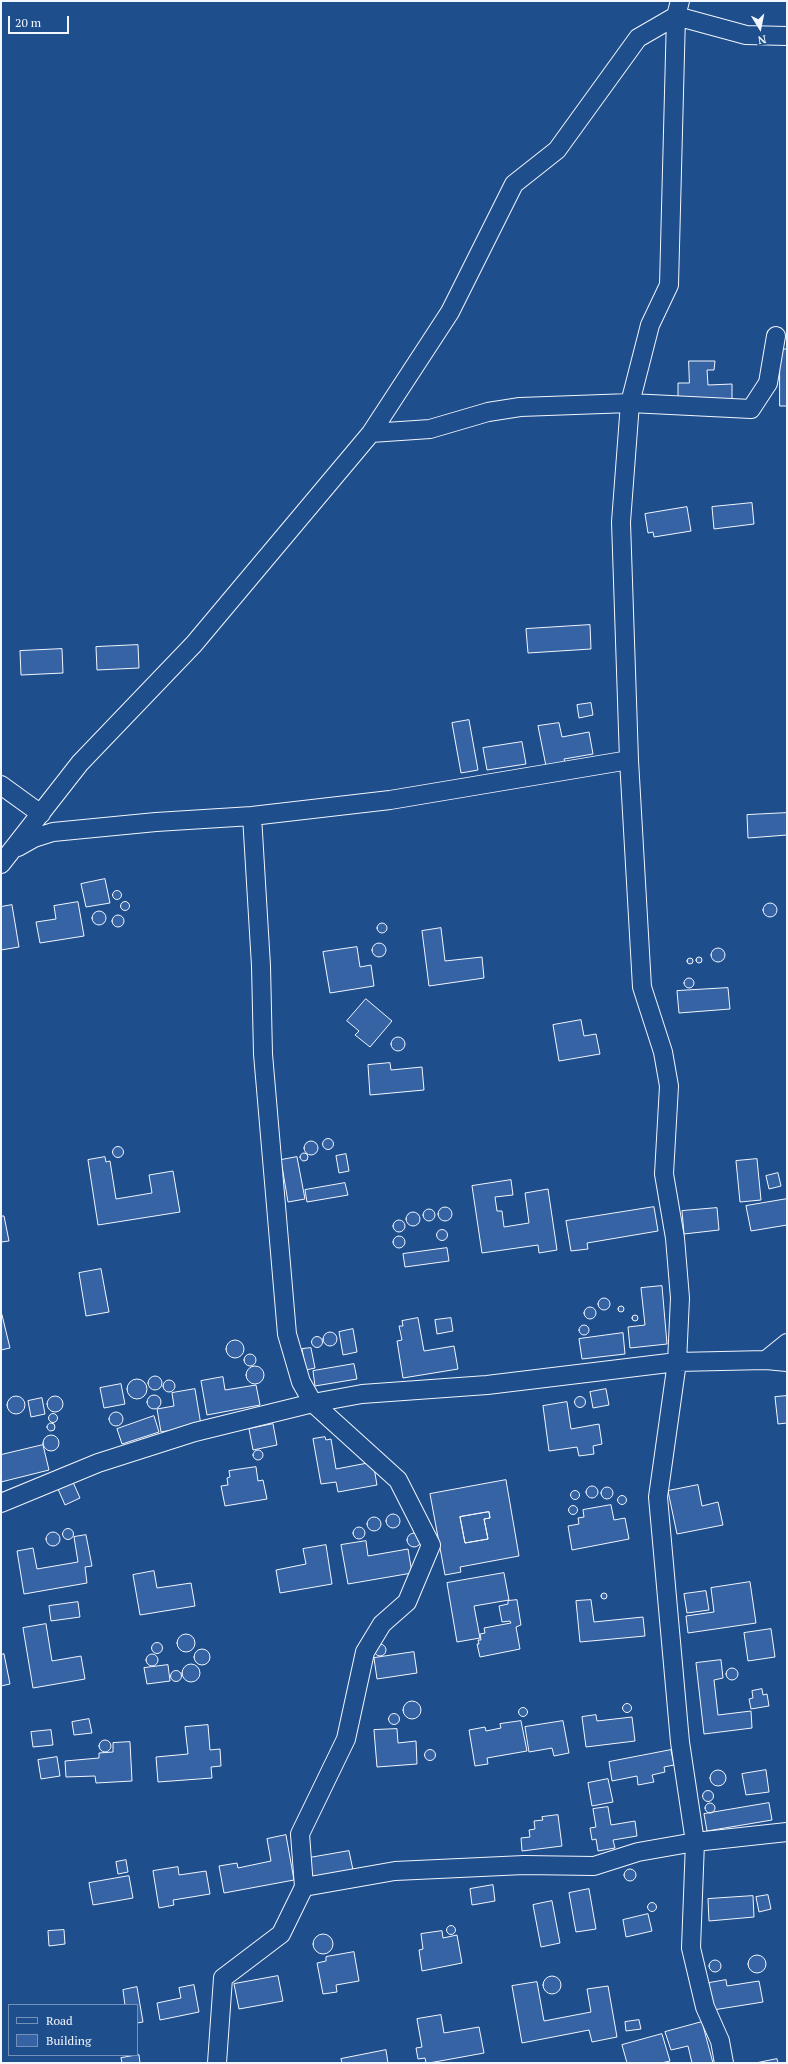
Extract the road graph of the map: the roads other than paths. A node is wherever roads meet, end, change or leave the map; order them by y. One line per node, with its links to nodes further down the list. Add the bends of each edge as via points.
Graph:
1 (678, 8): 2 (street, via 746,35); 4 (street, via 669,285 650,325); 5 (street, via 638,38 557,150 514,184 450,312)
2 (787, 36)
3 (776, 336): 4 (street, via 768,383 751,409)
4 (630, 403): 5 (street, via 520,407 488,412 430,429); 6 (street, via 621,522)
5 (371, 434): 8 (street, via 194,644 80,763)
6 (629, 760): 9 (street, via 390,800); 14 (street, via 642,987 663,1052 669,1086 664,1174 675,1238 680,1298)
7 (1, 785): 8 (street)
8 (41, 814): 10 (street)
9 (252, 816): 10 (street, via 53,832 34,838); 16 (street, via 261,966 263,1054 287,1334 301,1382)
10 (14, 850): 11 (street)
11 (1, 864)
12 (787, 1344): 13 (street)
13 (766, 1360): 14 (street); 15 (street)
14 (678, 1362): 16 (street, via 487,1385 362,1394); 19 (street, via 658,1497 680,1742)
15 (787, 1362)
16 (313, 1403): 17 (street, via 195,1432 98,1464); 20 (street, via 398,1480 431,1545 407,1602 382,1624 365,1652 346,1739 300,1834)
17 (1, 1503)
18 (787, 1832): 19 (street)
19 (695, 1842): 20 (street, via 638,1852 594,1866 524,1865 395,1871); 22 (street, via 691,1948 705,2008 720,2041)
20 (304, 1887): 21 (street, via 281,1934 223,1978)
21 (217, 2063)
22 (724, 2063)

